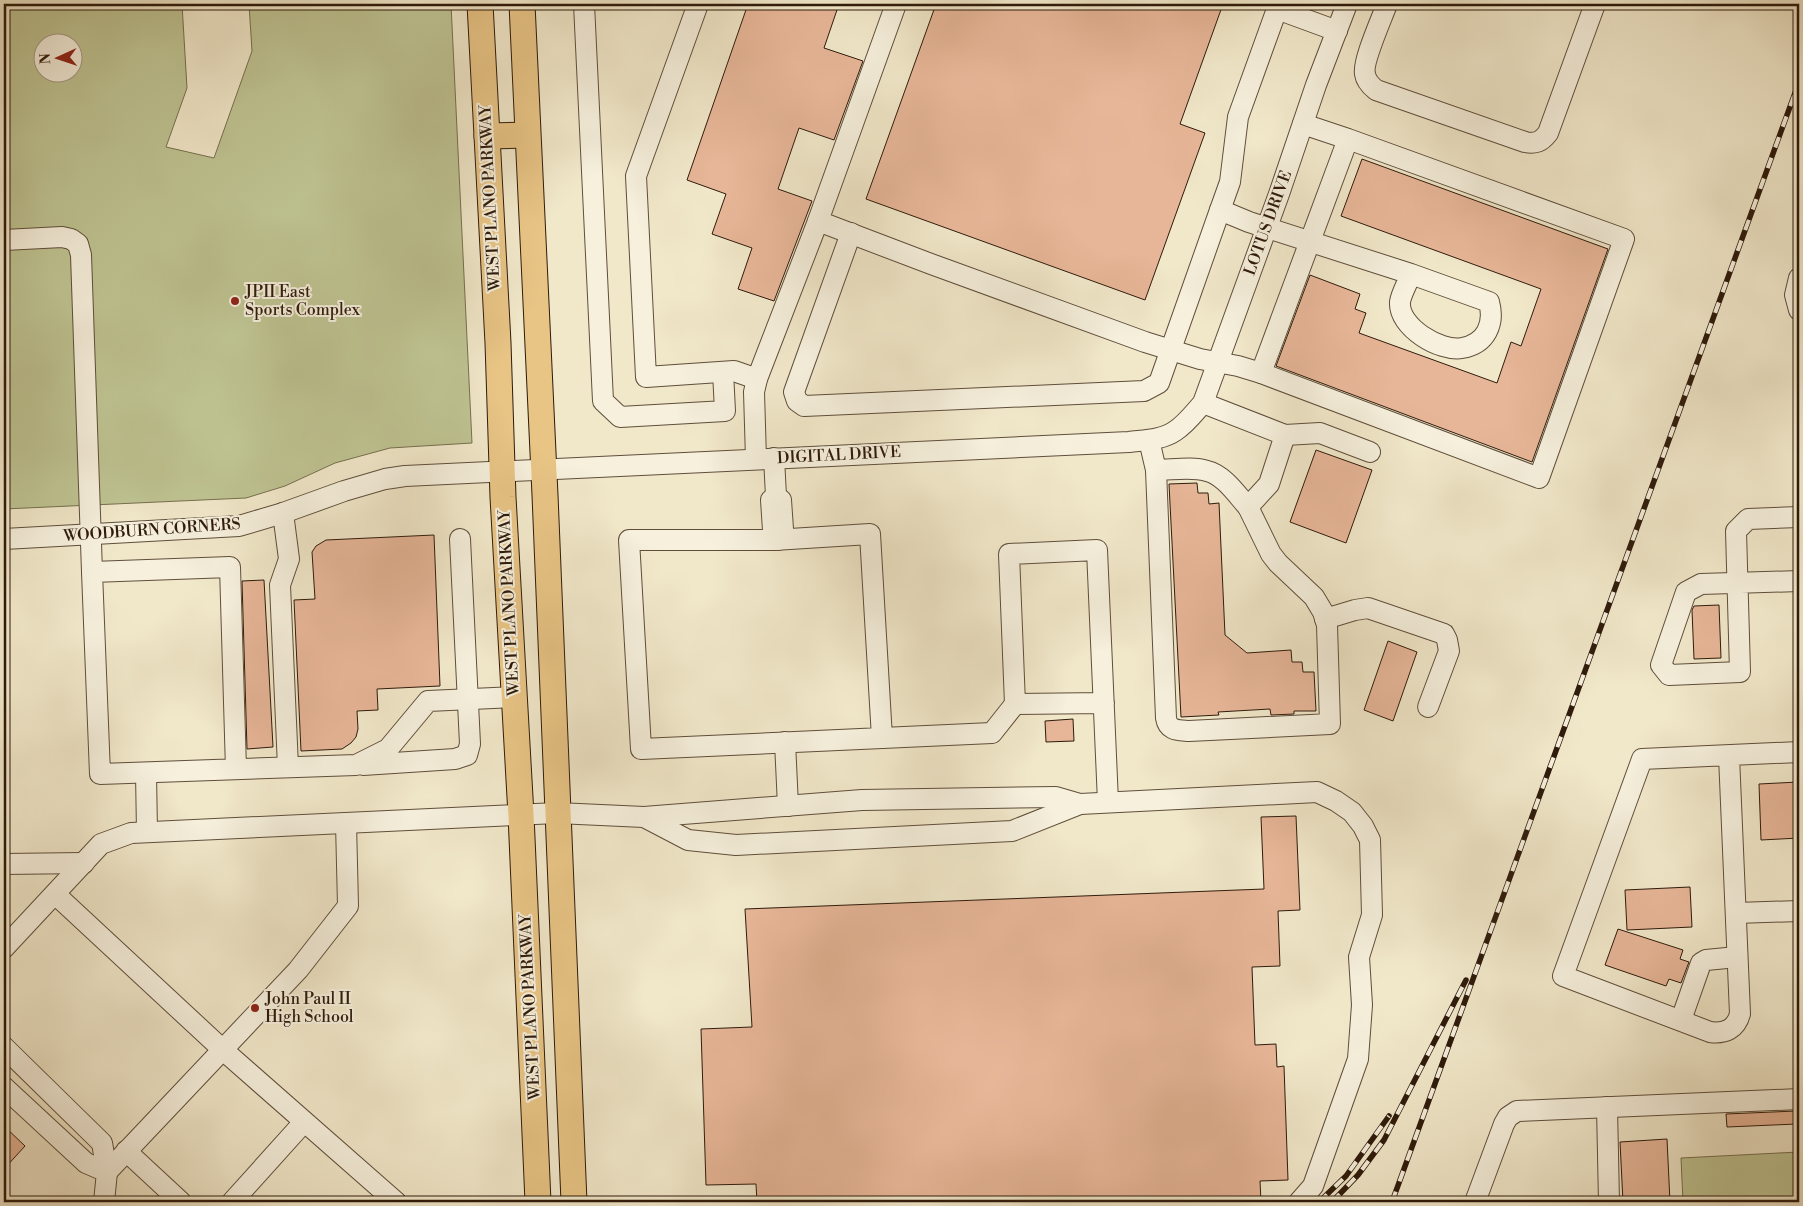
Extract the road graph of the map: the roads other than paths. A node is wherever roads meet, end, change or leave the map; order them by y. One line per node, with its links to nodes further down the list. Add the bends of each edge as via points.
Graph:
1 (480, 4): 12 (main road, WEST PLANO PARKWAY)
2 (522, 4): 11 (main road)
3 (584, 4): 25 (street, via 603,402 620,417 725,411)
4 (698, 4): 25 (street, via 636,176 645,364 646,376)
5 (896, 4): 15 (street)
6 (1347, 4): 9 (street, LOTUS DRIVE)
7 (1387, 4): 8 (street, via 1366,63 1364,74 1368,83 1376,90 1534,143 1548,133)
8 (1595, 4)
9 (1336, 31): 10 (street, LOTUS DRIVE); 14 (street, via 1277,9 1238,117 1230,182)
10 (1303, 124): 13 (street); 16 (street, LOTUS DRIVE)
11 (527, 134): 12 (main road); 34 (main road)
12 (487, 136): 36 (main road, WEST PLANO PARKWAY)
13 (1348, 139): 19 (street); 26 (street, via 1624,239 1539,478)
14 (1220, 210): 16 (street); 23 (street)
15 (818, 221): 17 (street); 27 (street)
16 (1266, 227): 19 (street); 24 (street, LOTUS DRIVE)
17 (851, 233): 23 (street); 23 (street, via 794,392 797,401 804,406 1144,391 1159,383)
18 (4, 240): 40 (street, via 62,238 78,244 81,255)
19 (1310, 241): 20 (street); 26 (street)
20 (1411, 274): 20 (street, via 1489,302 1491,326 1484,336 1462,348 1450,348 1420,336 1406,321 1400,302)
21 (1799, 278): 22 (street, via 1795,295)
22 (1799, 310)
23 (1170, 350): 24 (street)
24 (1219, 362): 26 (street); 28 (street, LOTUS DRIVE)
25 (723, 372): 27 (street, via 734,371)
26 (1261, 373)
27 (757, 379): 33 (street, via 754,392)
28 (1203, 403): 29 (street, LOTUS DRIVE); 30 (street)
29 (1174, 432): 31 (street, DIGITAL DRIVE)
30 (1285, 434): 32 (street, via 1320,432); 37 (street, via 1269,484)
31 (1149, 440): 33 (street, DIGITAL DRIVE); 35 (street)
32 (1370, 452)
33 (765, 458): 34 (street, DIGITAL DRIVE); 43 (street, via 776,496 781,500 783,530)
34 (544, 470): 36 (street, DIGITAL DRIVE); 64 (main road)
35 (1156, 470): 37 (street, via 1208,471); 47 (street, via 1166,718 1171,728 1189,731 1330,724)
36 (502, 471): 38 (street, WOODBURN CORNERS, via 385,479); 48 (main road, WEST PLANO PARKWAY)
37 (1248, 507): 47 (street, via 1278,563 1314,597)
38 (283, 513): 40 (street, WOODBURN CORNERS, via 239,526); 58 (street, via 289,559 280,585)
39 (1799, 517): 46 (street, via 1748,519 1736,531)
40 (91, 534): 41 (street, WOODBURN CORNERS); 44 (street)
41 (4, 539)
42 (460, 539): 49 (street)
43 (778, 540): 53 (street, via 870,534); 54 (street, via 629,540 641,749)
44 (92, 572): 59 (street, via 230,567); 60 (street, via 100,774)
45 (1799, 581): 46 (street)
46 (1736, 583): 46 (street, via 1701,584 1686,592 1661,665 1669,674 1740,672)
47 (1325, 619): 52 (street, via 1368,608 1444,634 1449,651)
48 (514, 697): 49 (street); 65 (main road, WEST PLANO PARKWAY)
49 (467, 700): 57 (street, via 428,701 388,749); 57 (street, via 470,744 467,755 455,759)
50 (1104, 703): 51 (street); 51 (street, via 1097,550 1009,554); 61 (street)
51 (1015, 704): 53 (street, via 992,732)
52 (1428, 707)
53 (882, 738): 54 (street)
54 (786, 742): 63 (street)
55 (1799, 752): 56 (street)
56 (1729, 756): 73 (street); 76 (street, via 1642,759 1563,976)
57 (356, 765): 58 (street)
58 (288, 767): 59 (street)
59 (236, 770): 60 (street)
60 (146, 773): 68 (street)
61 (1108, 802): 62 (street); 91 (street, via 1317,792 1352,812 1370,840 1372,915 1359,957 1362,1006 1358,1059 1313,1186)
62 (1080, 804): 63 (street, via 1056,797 862,800); 66 (street, via 1012,831 736,845 688,840)
63 (788, 806): 66 (street)
64 (557, 813): 65 (street); 66 (street); 90 (main road)
65 (521, 815): 67 (street); 89 (main road, WEST PLANO PARKWAY)
66 (644, 817)
67 (346, 823): 68 (street); 78 (street, via 348,906 298,970)
68 (147, 832): 69 (street, via 131,833 101,844)
69 (84, 863): 70 (street); 71 (street)
70 (4, 864)
71 (55, 894): 74 (street); 78 (street)
72 (1799, 911): 73 (street)
73 (1736, 914): 75 (street)
74 (4, 948)
75 (1738, 957): 76 (street, via 1701,963); 76 (street, via 1740,1014 1733,1027 1718,1033 1710,1032)
76 (1680, 1020)
77 (4, 1047): 84 (street, via 102,1143)
78 (223, 1050): 82 (street); 83 (street)
79 (4, 1088): 84 (street, via 86,1163)
80 (1799, 1099): 81 (street)
81 (1606, 1107): 92 (street, via 1512,1113 1504,1124); 93 (street)
82 (304, 1122): 87 (street); 88 (street)
83 (126, 1151): 84 (street); 86 (street)
84 (106, 1172): 85 (street)
85 (104, 1202)
86 (181, 1202)
87 (232, 1202)
88 (396, 1202)
89 (538, 1202)
90 (574, 1202)
91 (1299, 1202)
92 (1475, 1202)
93 (1609, 1202)

